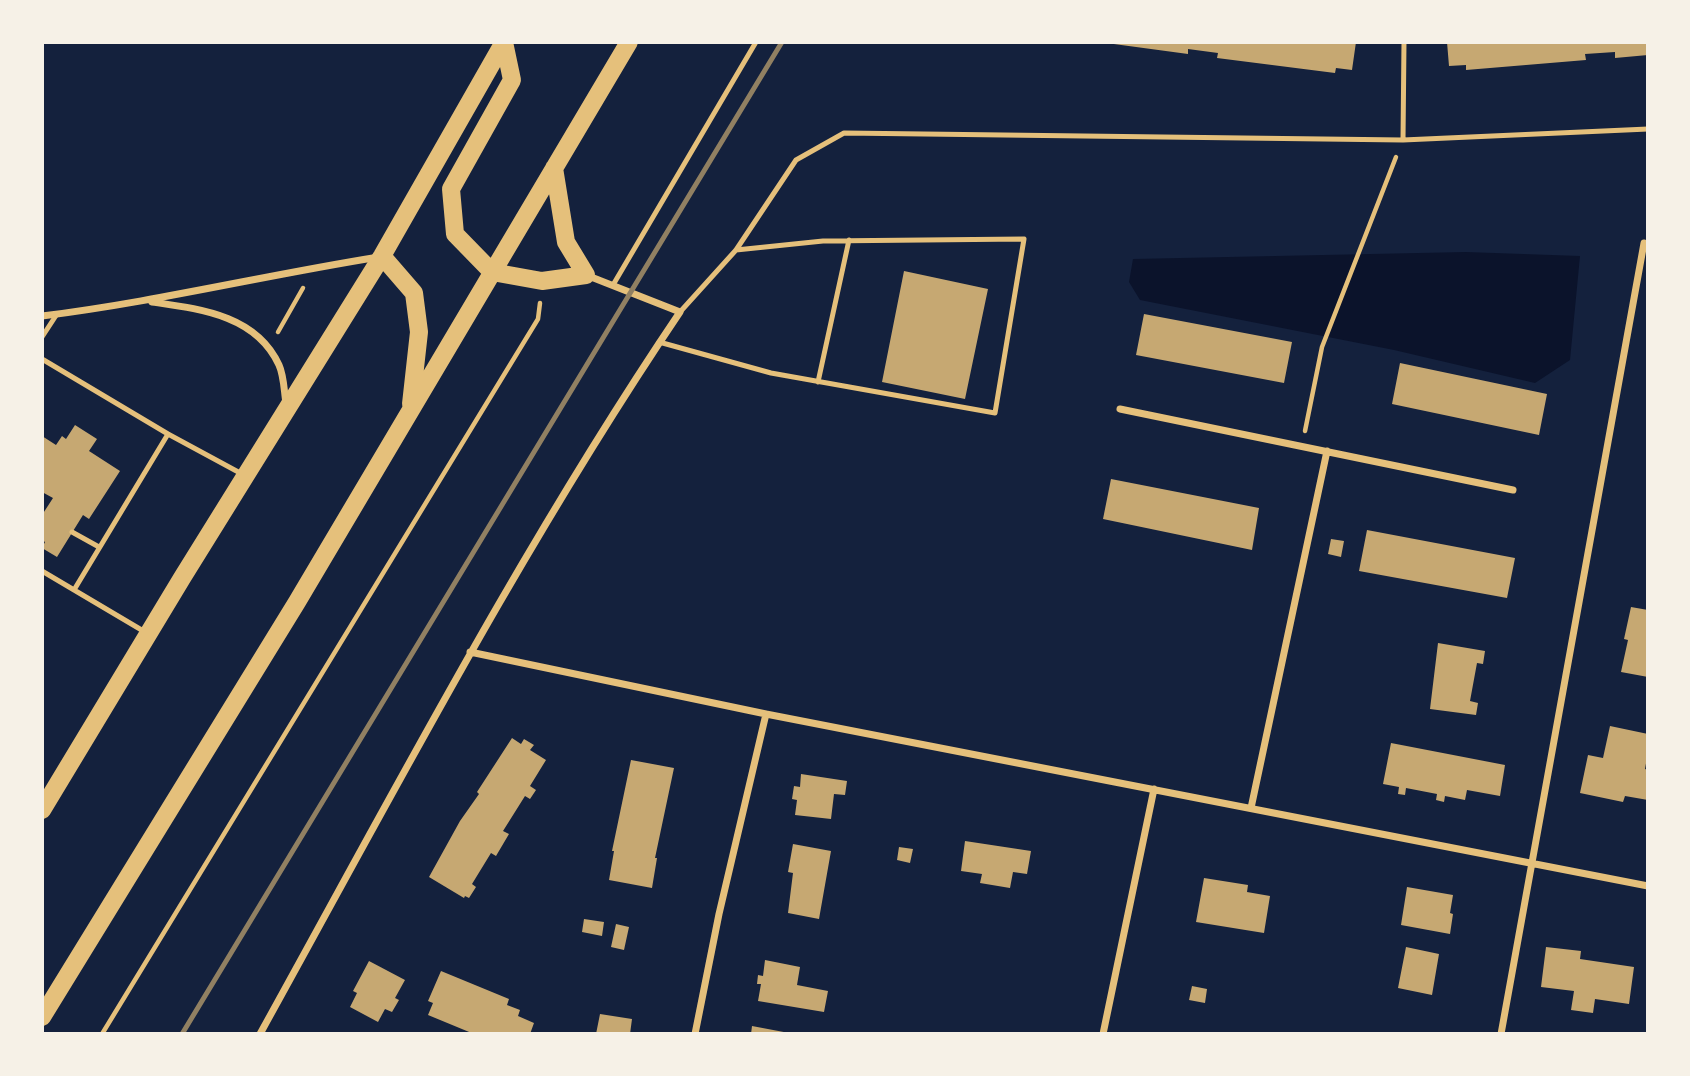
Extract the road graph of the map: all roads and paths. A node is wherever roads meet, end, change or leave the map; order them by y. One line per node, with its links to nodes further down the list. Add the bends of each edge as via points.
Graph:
1 (504, 42): 11 (main road); 12 (main road, via 512,80 451,189 455,234)
2 (629, 42): 7 (main road)
3 (755, 42): 16 (lane)
4 (1404, 42): 6 (lane)
5 (1648, 129): 6 (lane)
6 (1403, 140): 10 (lane, via 844,133 796,160); 30 (path, via 1322,347)
7 (554, 168): 12 (main road); 13 (main road, via 566,243)
8 (849, 240): 10 (lane); 25 (lane); 25 (lane, via 1024,239 995,413)
9 (1644, 243): 44 (street)
10 (736, 250): 18 (lane)
11 (382, 256): 17 (street); 26 (main road); 28 (main road, via 414,293 419,332)
12 (492, 272): 14 (main road); 28 (main road)
13 (586, 275): 14 (main road); 16 (street)
14 (542, 281): 47 (path, via 538,319)
15 (305, 285): 21 (path)
16 (613, 285): 18 (street)
17 (145, 300): 19 (street); 26 (street, via 203,309 243,324 264,342 279,366)
18 (680, 312): 23 (street)
19 (57, 314): 20 (street); 22 (lane)
20 (42, 316)
21 (278, 333)
22 (42, 337)
23 (659, 342): 25 (lane); 39 (street)
24 (42, 359): 29 (lane)
25 (818, 382)
26 (287, 408): 32 (main road)
27 (1121, 409): 30 (street)
28 (410, 411): 46 (main road)
29 (168, 433): 32 (lane); 35 (lane)
30 (1302, 446): 31 (street)
31 (1327, 451): 33 (street); 42 (street)
32 (246, 476): 38 (main road)
33 (1513, 490)
34 (72, 532): 35 (lane)
35 (99, 547): 37 (lane)
36 (42, 571): 37 (lane)
37 (74, 590): 38 (lane)
38 (148, 634): 43 (main road)
39 (470, 652): 40 (street); 48 (street)
40 (766, 714): 41 (street); 49 (street)
41 (1154, 789): 42 (street); 50 (street)
42 (1251, 808): 44 (street)
43 (42, 810)
44 (1534, 864): 45 (street); 51 (street)
45 (1648, 886)
46 (42, 1017)
47 (102, 1034)
48 (260, 1034)
49 (695, 1034)
50 (1104, 1034)
51 (1501, 1034)

